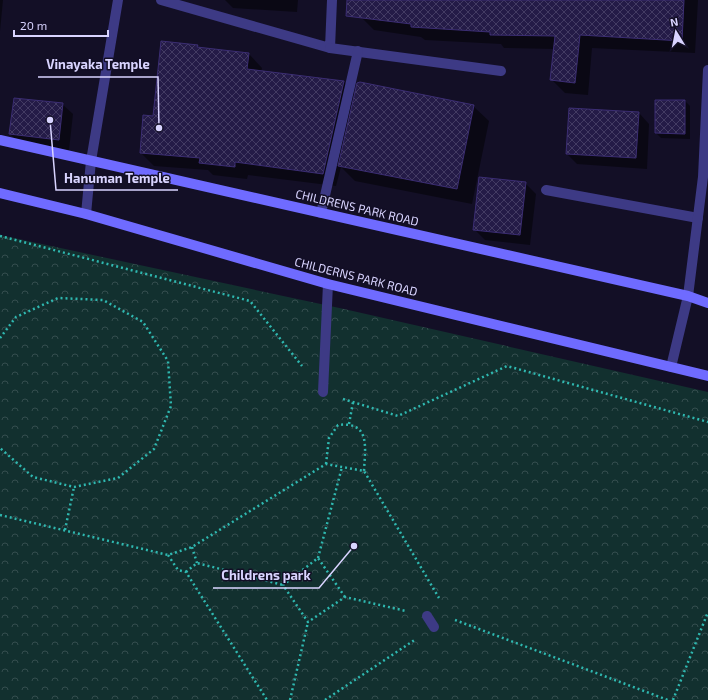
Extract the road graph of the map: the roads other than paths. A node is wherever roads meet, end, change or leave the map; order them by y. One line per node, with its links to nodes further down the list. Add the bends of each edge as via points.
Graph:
1 (118, 0): 10 (street)
2 (161, 0): 4 (street)
3 (332, 0): 4 (street)
4 (330, 48): 5 (street)
5 (358, 51): 7 (street); 13 (street)
6 (708, 70): 9 (street)
7 (501, 71)
8 (0, 140): 10 (street, CHILDRENS PARK ROAD)
9 (706, 158): 15 (street)
10 (91, 161): 13 (street, CHILDRENS PARK ROAD); 14 (street)
11 (546, 190): 15 (street)
12 (0, 193): 14 (street, CHILDERNS PARK ROAD)
13 (321, 213): 17 (street, CHILDRENS PARK ROAD)
14 (86, 214): 16 (street, CHILDERNS PARK ROAD)
15 (698, 218): 17 (street)
16 (328, 284): 19 (street, CHILDERNS PARK ROAD); 21 (street)
17 (688, 296): 18 (street, CHILDRENS PARK ROAD); 19 (street)
18 (708, 303)
19 (671, 368): 20 (street, CHILDERNS PARK ROAD)
20 (708, 376)
21 (323, 392)
22 (427, 616): 23 (street)
23 (434, 627)

